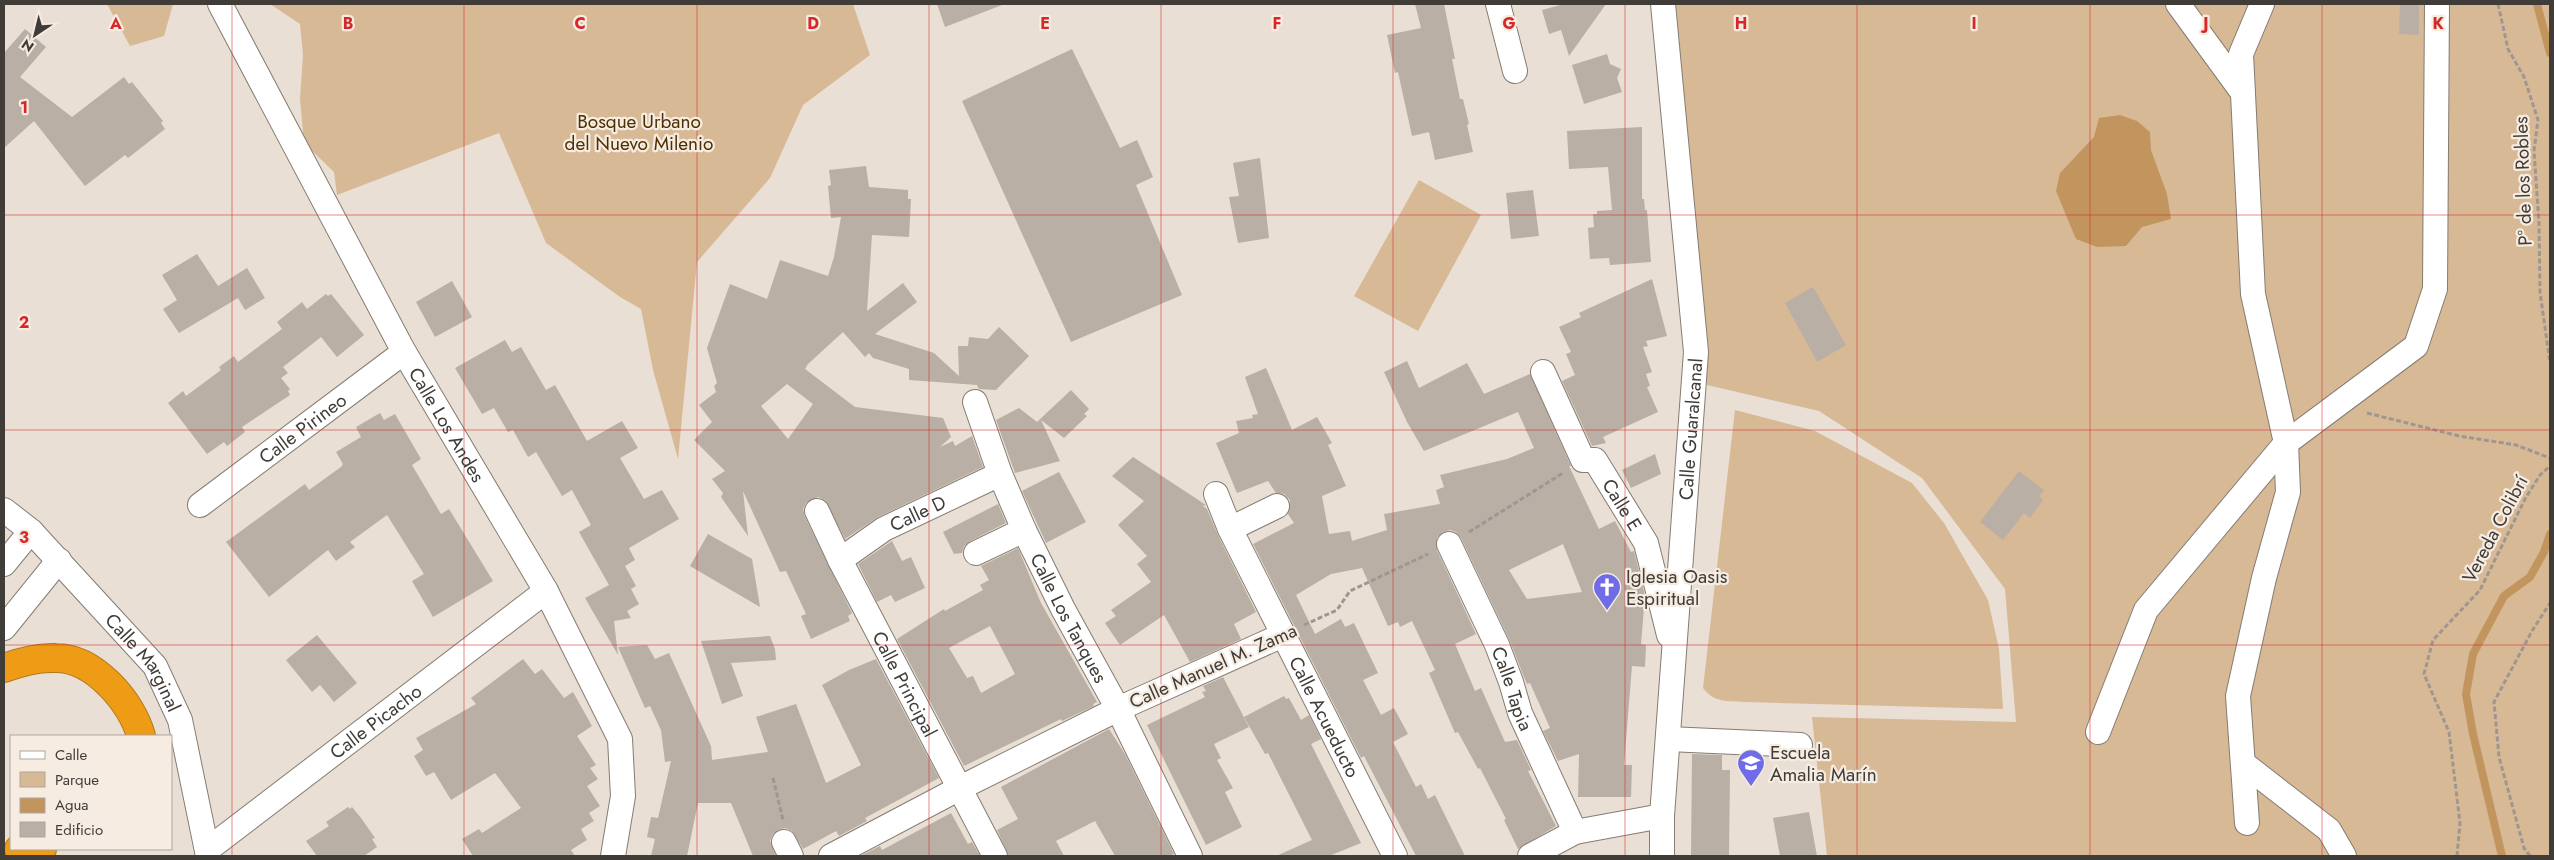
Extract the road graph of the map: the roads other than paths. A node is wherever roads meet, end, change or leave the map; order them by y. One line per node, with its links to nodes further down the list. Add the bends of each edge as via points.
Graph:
1 (220, 4): 9 (street, Calle Los Andes)
2 (1498, 4): 7 (street)
3 (1663, 4): 30 (street, Calle Guaralcanal, via 1696,352)
4 (2178, 4): 8 (street)
5 (2262, 4): 8 (street, via 2241,54)
6 (2437, 4): 12 (street, via 2435,288 2416,346)
7 (1515, 71)
8 (2243, 93): 12 (street, via 2253,294)
9 (404, 352): 15 (street, Calle Pirineo); 27 (street, Calle Los Andes)
10 (1543, 372): 30 (street, Calle E, via 1583,460 1595,460 1646,543)
11 (976, 402): 13 (street, Calle Los Tanques)
12 (2286, 443): 33 (street, via 2146,610); 37 (street, via 2288,492 2264,578 2238,696)
13 (1000, 474): 19 (street, Calle Los Tanques); 25 (street, Calle D, via 884,530)
14 (1216, 494): 20 (street, Calle Acueducto)
15 (200, 505)
16 (1277, 506): 20 (street)
17 (4, 510): 21 (street, Calle Marginal)
18 (817, 511): 25 (street, Calle Principal)
19 (1024, 530): 23 (street); 32 (street, Calle Los Tanques)
20 (1230, 530): 29 (street, Calle Acueducto)
21 (31, 531): 24 (street, Calle Marginal); 26 (street)
22 (1449, 544): 41 (street, Calle Tapia, via 1497,644 1520,713)
23 (976, 553)
24 (59, 560): 28 (street); 42 (street, Calle Marginal, via 155,666 180,720)
25 (840, 560): 38 (street, Calle Principal)
26 (4, 564)
27 (546, 591): 42 (street, Calle Picacho); 43 (street, Calle Los Andes, via 620,739 623,796)
28 (4, 628)
29 (1283, 635): 32 (street, Calle Manuel M. Zama); 47 (street, Calle Acueducto)
30 (1674, 656): 35 (street, Calle Guaralcanal)
31 (4, 668): 34 (highway, via 23,661 58,657 93,671 118,692)
32 (1118, 709): 38 (street, Calle Manuel M. Zama); 46 (street, Calle Los Tanques)
33 (2098, 732)
34 (141, 735)
35 (1668, 739): 36 (street); 39 (street, Calle Guaralcanal)
36 (1800, 746)
37 (2244, 764): 40 (street); 50 (street, via 2329,830)
38 (960, 788): 44 (street, Calle Manuel M. Zama); 45 (street, Calle Principal)
39 (1662, 816): 41 (street); 49 (street, Calle Guaralcanal)
40 (2247, 823)
41 (1575, 832): 48 (street)
42 (207, 853)
43 (613, 856)
44 (831, 856)
45 (995, 856)
46 (1190, 856)
47 (1395, 856)
48 (1530, 856)
49 (1662, 856)
50 (2344, 856)

